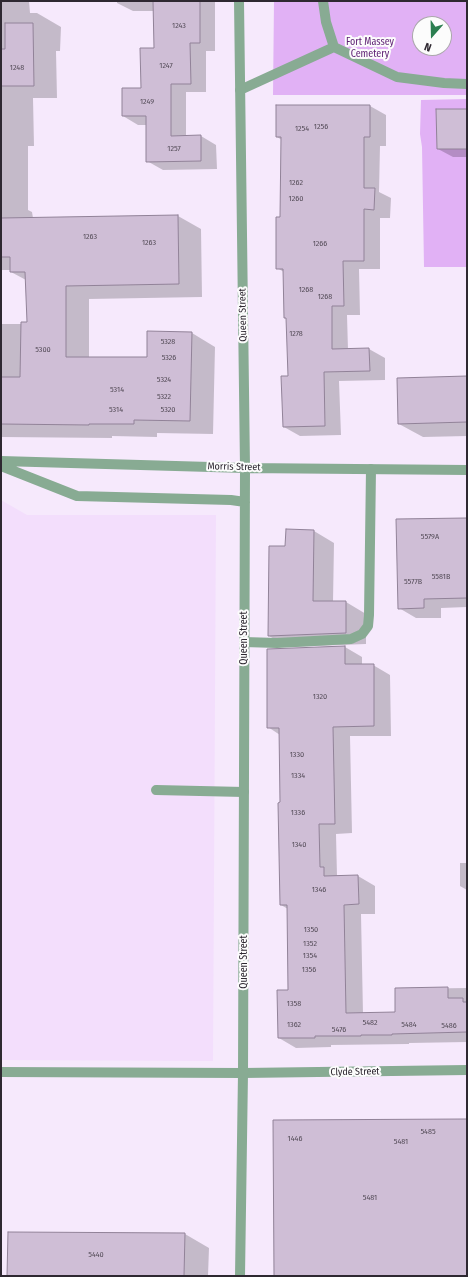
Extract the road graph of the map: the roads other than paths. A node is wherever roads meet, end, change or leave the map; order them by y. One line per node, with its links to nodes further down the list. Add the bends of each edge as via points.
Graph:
1 (239, 1): 5 (street, Queen Street)
2 (323, 1): 3 (street)
3 (334, 47): 4 (street, via 397,77); 5 (street)
4 (467, 84)
5 (240, 90): 8 (street, Queen Street)
6 (1, 462): 8 (street, Morris Street)
7 (1, 466): 11 (street, via 77,496)
8 (245, 468): 9 (street, Morris Street); 11 (street, Queen Street)
9 (372, 469): 10 (street, Morris Street); 12 (street, via 368,626 362,634 351,639)
10 (467, 470)
11 (245, 502): 12 (street, Queen Street)
12 (244, 642): 14 (street, Queen Street)
13 (156, 790): 14 (street)
14 (244, 792): 17 (street, Queen Street)
15 (467, 1070): 17 (street, Clyde Street)
16 (1, 1072): 17 (street, Clyde Street)
17 (243, 1073): 18 (street, Queen Street)
18 (240, 1276)

